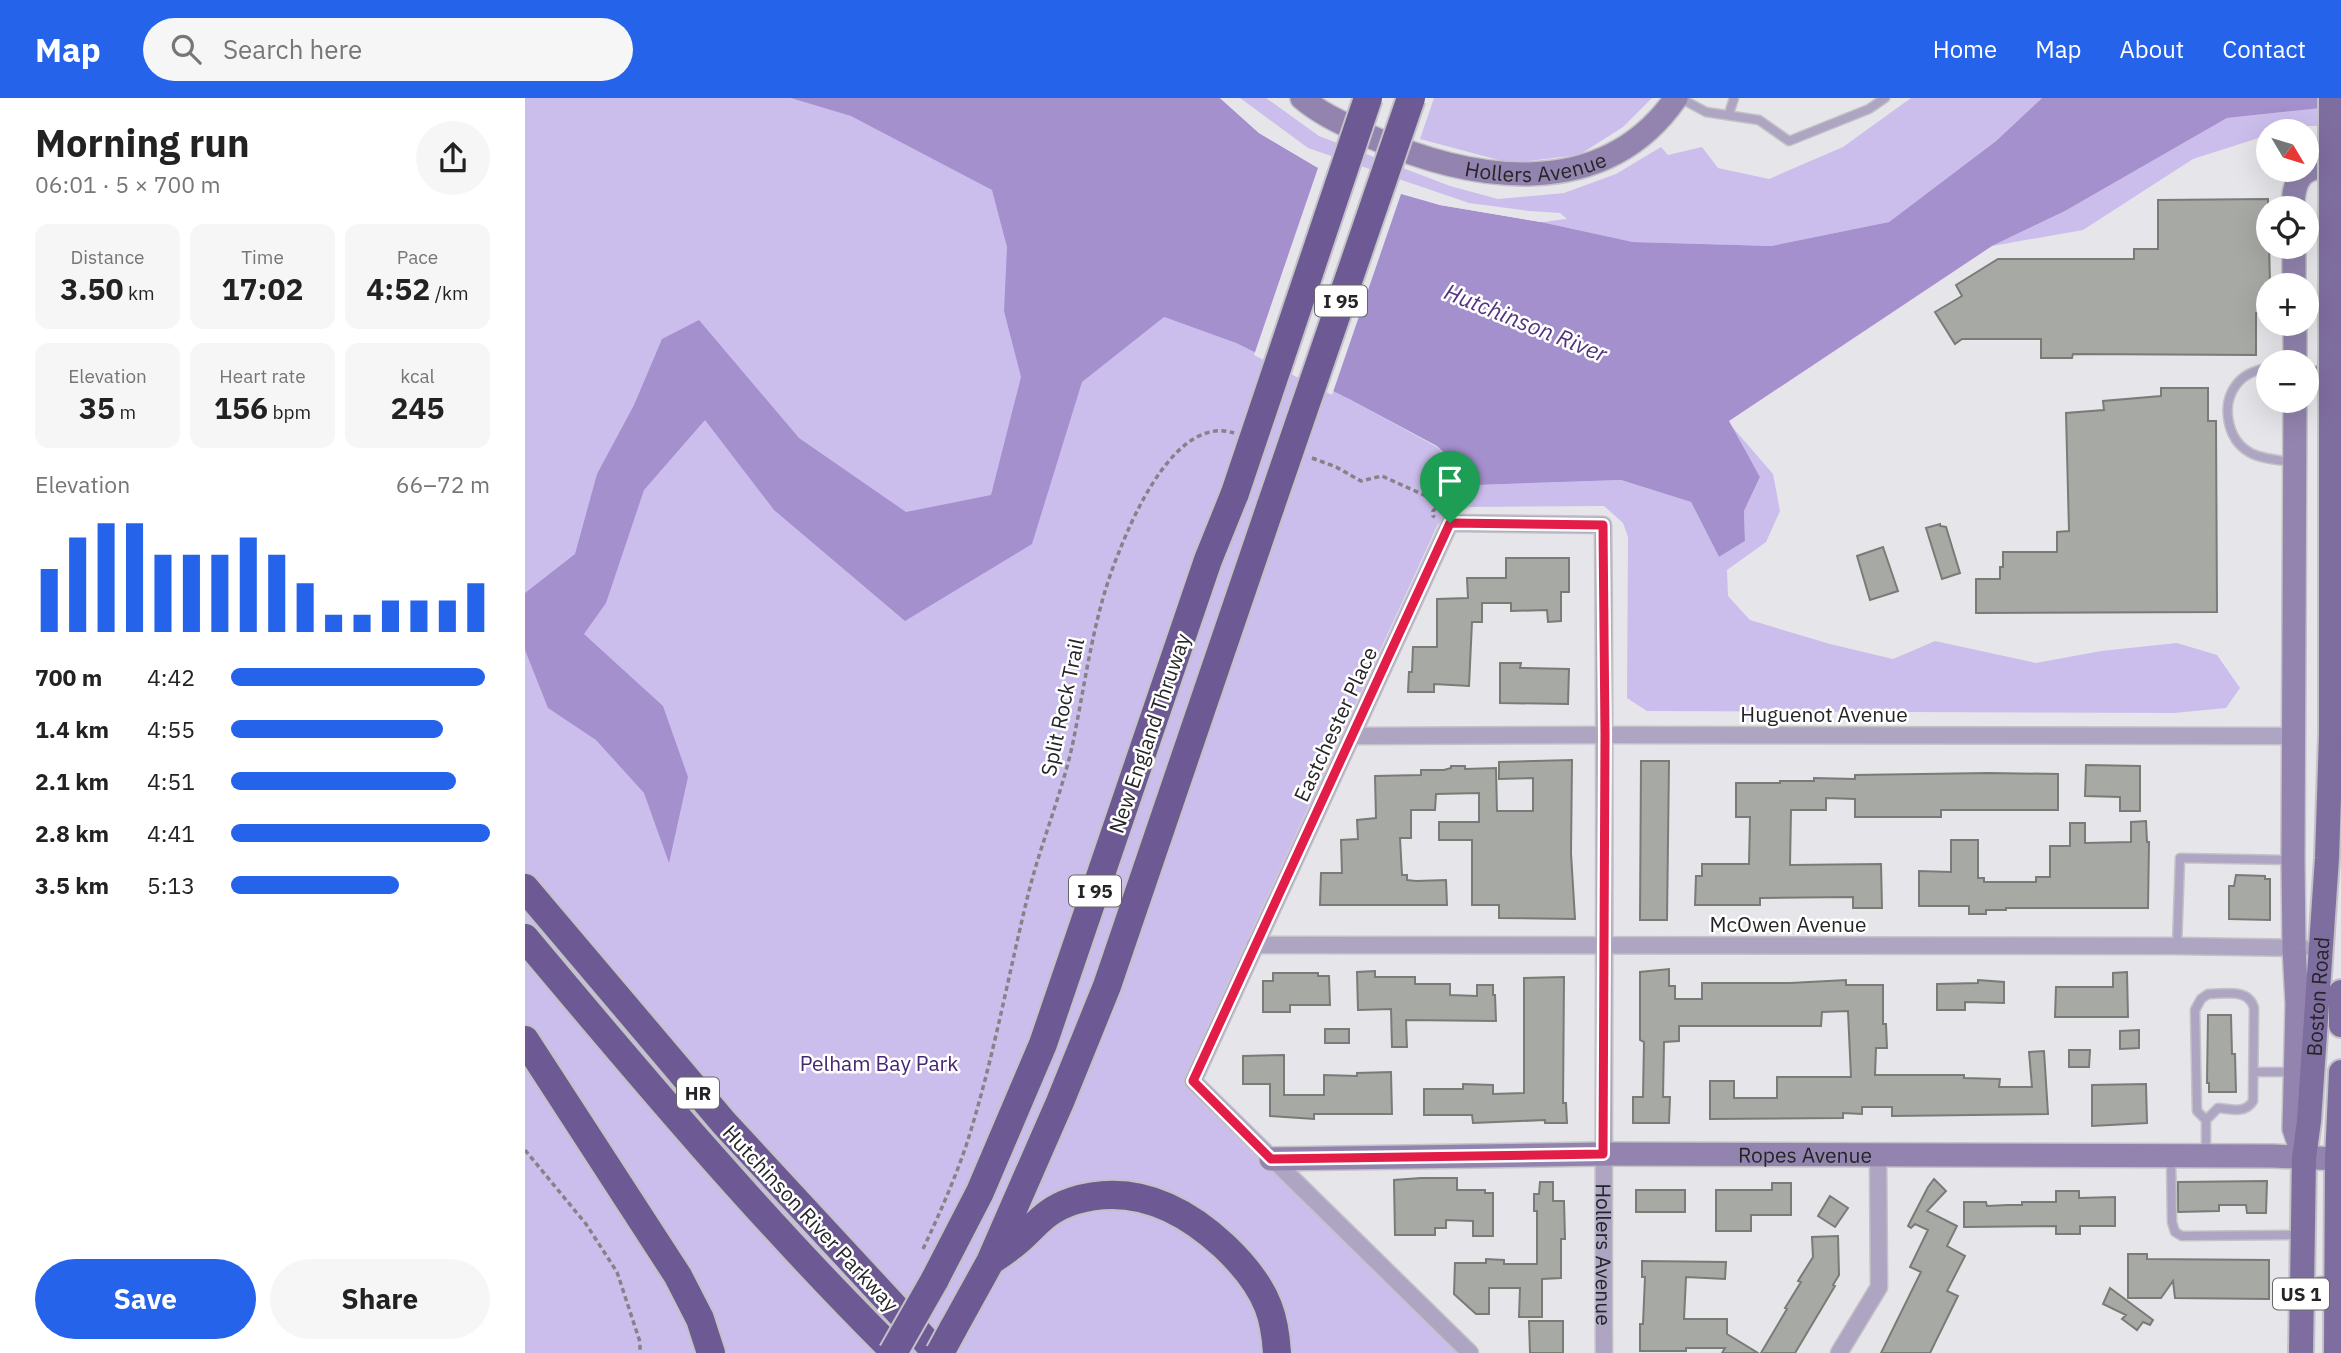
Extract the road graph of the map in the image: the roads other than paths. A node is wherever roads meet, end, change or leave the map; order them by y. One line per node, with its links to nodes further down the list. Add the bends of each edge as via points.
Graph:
1 (1302, 98): 4 (street, Hollers Avenue, via 1319,113 1417,156 1489,172 1534,176 1601,159 1648,129)
2 (1368, 98): 50 (highway, New England Thruway / I 95, bridge, via 1035,1063 980,1192 926,1271)
3 (1411, 98): 45 (highway, New England Thruway / I 95, bridge, via 1107,986)
4 (1678, 98): 8 (lane, via 1706,112)
5 (1734, 98): 8 (lane)
6 (1885, 98): 8 (lane, via 1789,141 1759,120)
7 (2331, 98): 29 (main road, Boston Road / US 1, bridge, via 2331,735)
8 (1730, 114)
9 (2341, 164): 10 (street, via 2305,171)
10 (2293, 196)
11 (2256, 371): 15 (lane, via 2236,385 2229,397 2230,428 2251,453)
12 (2341, 377): 13 (street)
13 (2319, 378)
14 (2295, 413): 15 (street, Boston Road)
15 (2294, 463): 18 (street, Boston Road)
16 (1450, 523): 19 (street, Hollers Avenue, via 1603,525); 20 (street, Eastchester Place)
17 (2341, 601): 18 (street)
18 (2294, 602): 21 (street, Boston Road)
19 (1605, 735): 20 (street, Huguenot Avenue); 21 (street, Huguenot Avenue); 26 (street, Hollers Avenue)
20 (1353, 736): 25 (street, Eastchester Place)
21 (2294, 736): 22 (street, Boston Road)
22 (2293, 860): 27 (lane, via 2180,858); 28 (street, Boston Road)
23 (525, 888): 48 (highway, Hutchinson River Parkway / HR, via 717,1115 915,1330)
24 (525, 937): 50 (highway, Hutchinson River Parkway / HR, via 731,1178)
25 (1255, 945): 26 (street, McOwen Avenue); 42 (street, Eastchester Place, via 1193,1081)
26 (1604, 945): 27 (street, McOwen Avenue); 37 (street, Hollers Avenue)
27 (2177, 946): 28 (street, McOwen Avenue)
28 (2294, 948): 29 (street, McOwen Avenue); 34 (street, Boston Road)
29 (2320, 948): 41 (main road, Boston Road / US 1)
30 (2341, 992): 31 (main road, Boston Road)
31 (2341, 1025)
32 (525, 1040): 49 (highway, via 678,1276)
33 (2254, 1072): 34 (lane); 36 (lane, via 2249,1107 2218,1108); 36 (lane, via 2252,999 2245,994 2208,994 2195,1010 2197,1111)
34 (2295, 1072): 41 (street, Boston Road, via 2294,1129)
35 (2341, 1072): 43 (main road, Boston Road / US 1)
36 (2206, 1120): 40 (lane)
37 (1603, 1154): 38 (street, Ropes Avenue); 42 (street, Ropes Avenue); 53 (street, Hollers Avenue)
38 (1878, 1155): 39 (street, Ropes Avenue); 54 (street, via 1879,1287)
39 (2171, 1156): 40 (street, Ropes Avenue); 44 (lane, via 2175,1232 2182,1236)
40 (2206, 1156): 41 (street, Ropes Avenue)
41 (2304, 1157): 43 (street, Ropes Avenue); 44 (main road, Boston Road / US 1)
42 (1271, 1159): 52 (street)
43 (2337, 1159): 46 (main road, Boston Road / US 1)
44 (2302, 1235): 47 (main road, US 1)
45 (990, 1262): 48 (highway, New England Thruway / I 95); 51 (highway, via 1043,1216 1074,1201 1121,1194 1156,1201 1206,1231 1252,1277 1268,1305)
46 (2339, 1285): 47 (street); 56 (main road, US 1)
47 (2301, 1292): 55 (main road, US 1)
48 (945, 1347)
49 (711, 1353)
50 (895, 1353)
51 (1277, 1353)
52 (1470, 1353)
53 (1604, 1353)
54 (1839, 1353)
55 (2301, 1353)
56 (2336, 1353)

